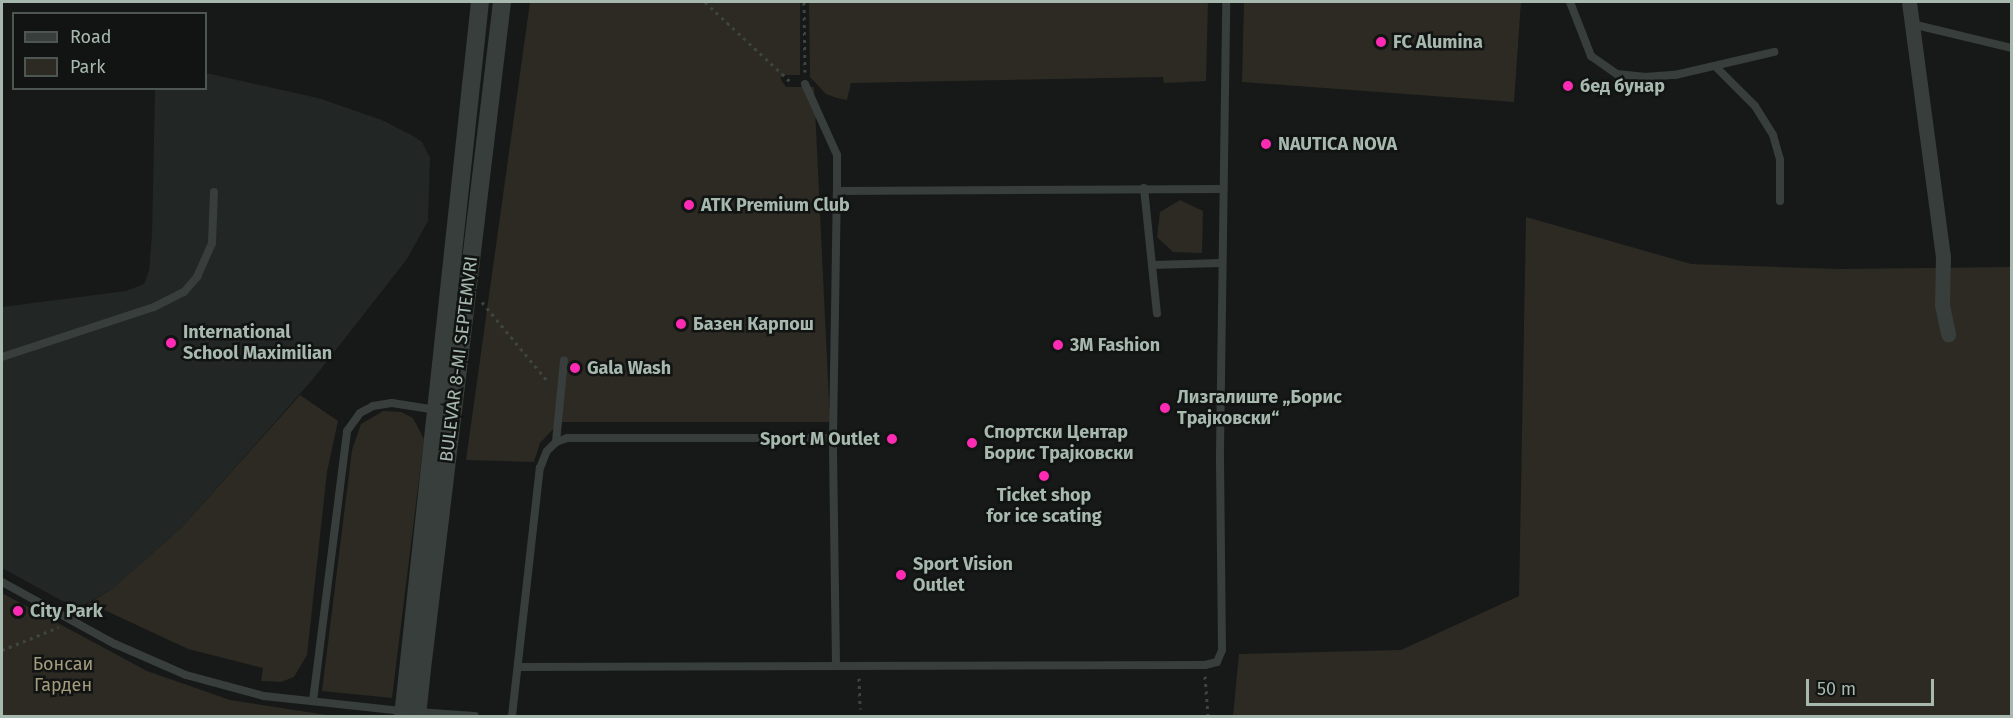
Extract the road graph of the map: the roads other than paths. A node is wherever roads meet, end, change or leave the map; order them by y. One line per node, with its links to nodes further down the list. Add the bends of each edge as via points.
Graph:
1 (480, 2): 22 (street, BULEVAR 8-MI SEPTEMVRI)
2 (502, 2): 28 (street, BULEVAR 8-MI SEPTEMVRI)
3 (1226, 2): 12 (lane)
4 (1570, 2): 9 (lane, via 1592,56 1617,74 1656,77)
5 (1909, 2): 6 (street)
6 (1912, 24): 7 (lane); 19 (street, via 1943,256 1942,305)
7 (2012, 48)
8 (1774, 52): 9 (lane)
9 (1716, 67): 15 (lane, via 1751,101 1773,135 1781,169)
10 (805, 84): 13 (lane, via 837,155)
11 (1144, 188): 12 (lane); 13 (lane); 17 (lane)
12 (1221, 189): 16 (lane)
13 (837, 191): 23 (lane)
14 (214, 192): 20 (lane, via 212,243 197,277 184,292 154,307)
15 (1780, 201)
16 (1221, 263): 17 (lane); 26 (lane, via 1222,650 1217,662)
17 (1152, 265): 18 (lane)
18 (1157, 313)
19 (1948, 334)
20 (2, 357)
21 (564, 360): 24 (lane)
22 (437, 410): 28 (street, BULEVAR 8-MI SEPTEMVRI); 29 (lane, via 392,403 373,406 356,417 347,431)
23 (833, 438): 24 (lane, via 567,438); 26 (lane)
24 (556, 442): 27 (lane, via 540,468)
25 (2, 582): 29 (lane, via 72,622 186,675 264,696)
26 (836, 664): 27 (lane)
27 (520, 667): 33 (lane)
28 (415, 670): 30 (street, BULEVAR 8-MI SEPTEMVRI, bridge); 31 (street, BULEVAR 8-MI SEPTEMVRI, bridge)
29 (313, 701): 32 (lane)
30 (403, 717)
31 (417, 717)
32 (475, 717)
33 (512, 717)

